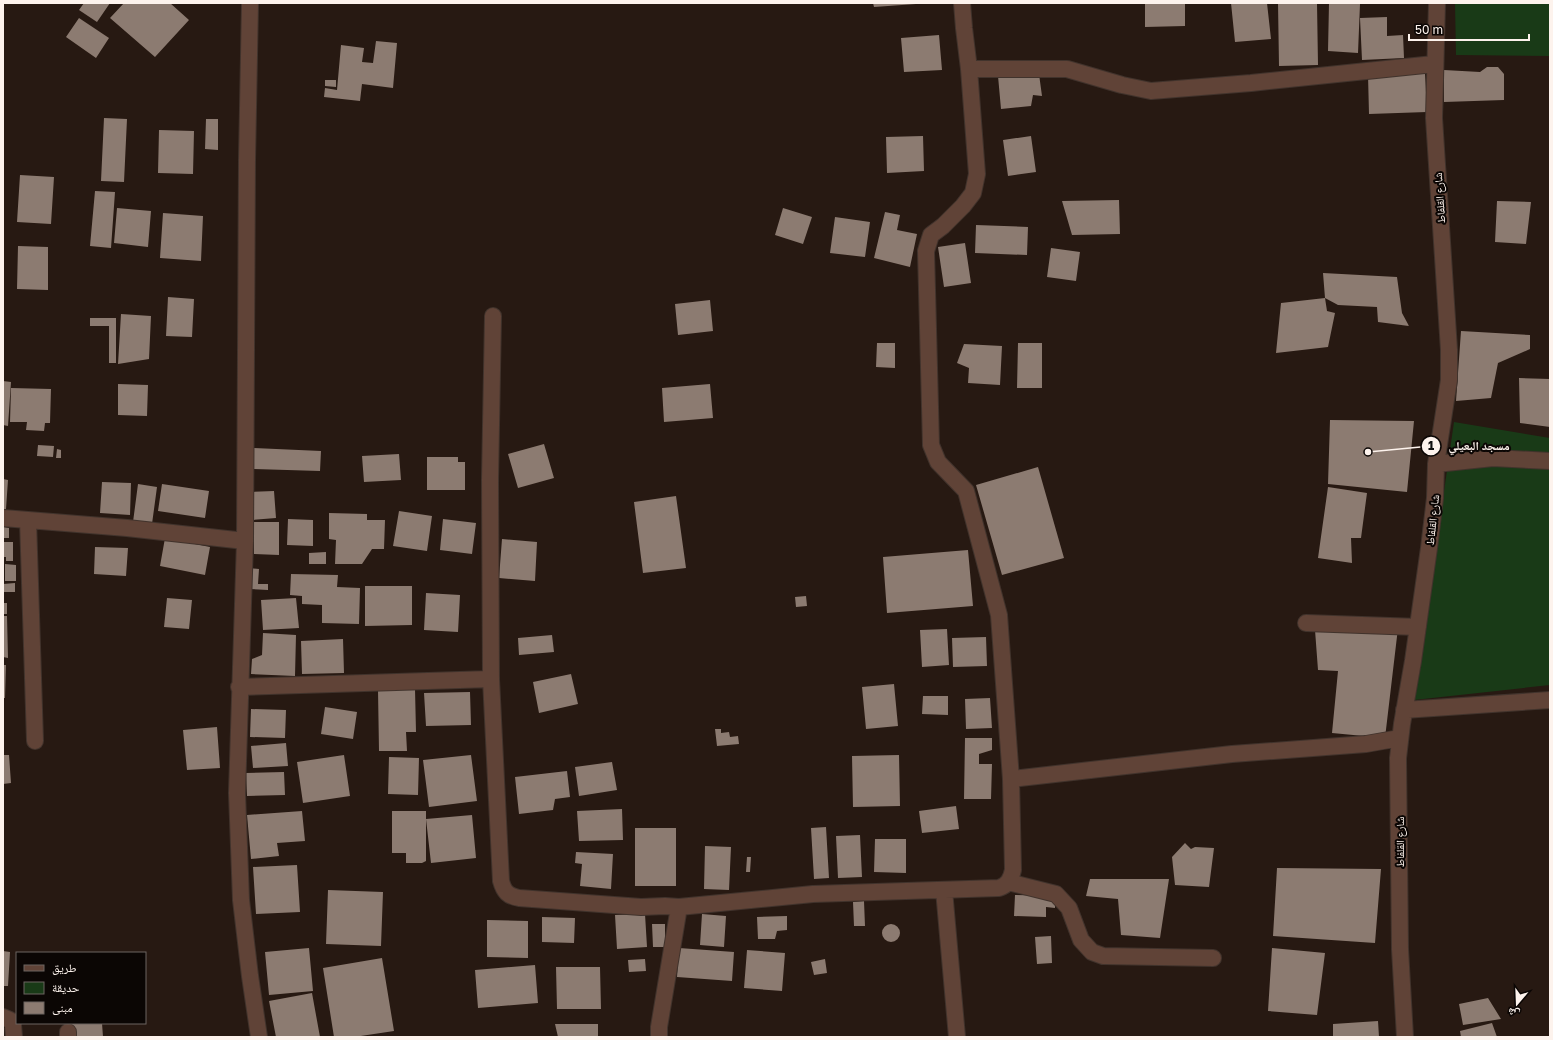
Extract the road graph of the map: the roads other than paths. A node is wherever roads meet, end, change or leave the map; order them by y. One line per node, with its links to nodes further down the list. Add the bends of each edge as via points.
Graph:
1 (250, 3): 11 (street)
2 (962, 3): 5 (street)
3 (1437, 3): 4 (street, شارع القلفاط)
4 (1434, 64): 5 (street, via 1151,91 1067,69); 8 (street, شارع القلفاط, via 1434,118 1449,350 1448,380)
5 (969, 69): 20 (street, via 977,174 973,193 943,226 931,235 926,251 931,445 938,462 966,491 999,615)
6 (493, 316): 14 (street, via 490,480)
7 (1550, 461): 8 (street, via 1493,458)
8 (1436, 464): 13 (street, شارع القلفاط, via 1435,498)
9 (3, 518): 10 (street)
10 (28, 520): 11 (street); 19 (street)
11 (245, 541): 15 (street)
12 (1306, 623): 13 (street)
13 (1418, 627): 17 (street, شارع القلفاط)
14 (491, 679): 15 (street); 23 (street, via 501,881 504,891 519,898 641,907)
15 (239, 687): 27 (street, via 237,793 241,900)
16 (1550, 700): 17 (street)
17 (1404, 710): 18 (street, شارع القلفاط)
18 (1400, 738): 20 (street, via 1366,744 1232,754); 30 (street, شارع القلفاط, via 1400,934)
19 (36, 741)
20 (1011, 779): 21 (street, via 1013,870)
21 (1008, 882): 22 (street, via 999,888); 24 (street, via 1056,894 1069,908 1082,940 1092,952 1103,956)
22 (944, 890): 23 (street, via 813,894); 29 (street)
23 (679, 907): 28 (street)
24 (1213, 958)
25 (3, 1018): 26 (street, via 10,1020 13,1025)
26 (14, 1037)
27 (259, 1037)
28 (659, 1037)
29 (957, 1037)
30 (1405, 1037)

